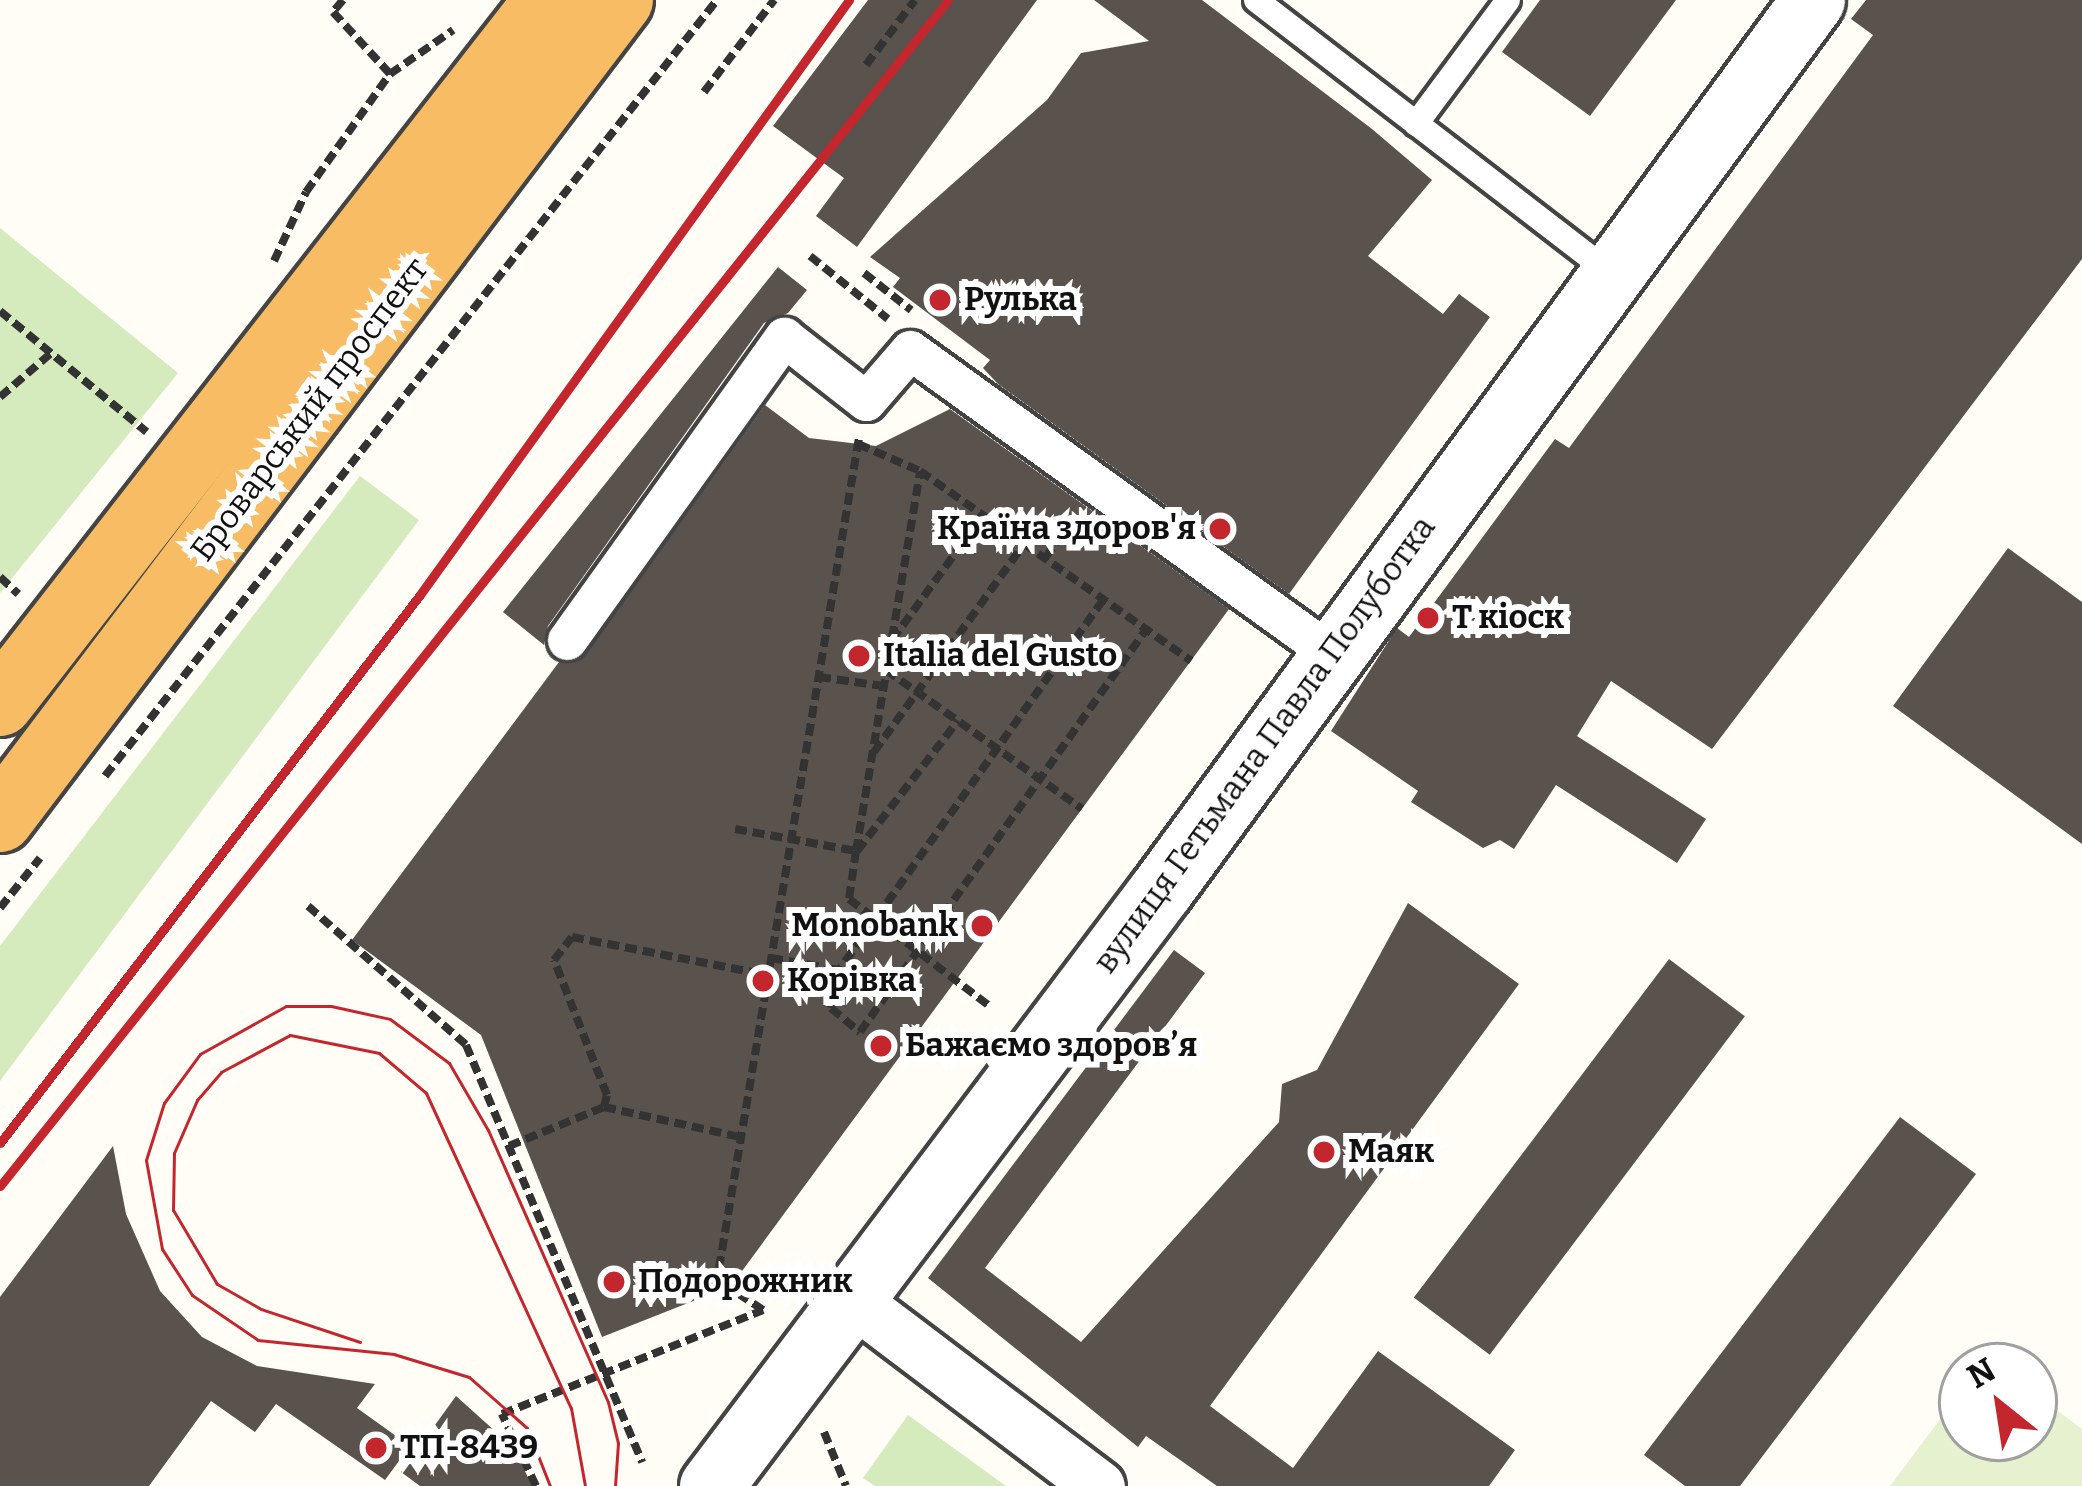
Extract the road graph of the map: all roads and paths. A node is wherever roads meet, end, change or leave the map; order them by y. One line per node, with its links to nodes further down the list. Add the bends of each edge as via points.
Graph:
1 (343, 0): 12 (path, via 332,13)
2 (548, 0): 40 (highway, Броварський проспект)
3 (620, 0): 48 (highway, Броварський проспект)
4 (718, 0): 45 (path)
5 (774, 0): 13 (path)
6 (915, 0): 11 (path)
7 (1256, 0): 14 (lane)
8 (1508, 0): 14 (lane)
9 (1813, 0): 17 (street, вулиця Гетьмана Павла Полуботка)
10 (464, 15): 12 (path)
11 (866, 65)
12 (390, 74): 16 (path, via 306,192)
13 (704, 92)
14 (1416, 124): 17 (lane)
15 (810, 256): 19 (path)
16 (268, 274)
17 (1611, 274): 34 (street, вулиця Гетьмана Павла Полуботка)
18 (0, 311): 20 (path)
19 (884, 313)
20 (50, 354): 21 (path); 22 (path, via 148,433)
21 (0, 397)
22 (163, 416)
23 (920, 471): 25 (path); 33 (path); 37 (path, via 858,444)
24 (1080, 511): 27 (path)
25 (983, 515): 26 (path); 33 (path)
26 (1024, 544): 27 (path); 39 (path)
27 (1045, 558): 30 (path)
28 (0, 577): 29 (path)
29 (18, 593)
30 (1103, 600): 31 (path); 42 (path)
31 (1146, 629): 35 (path); 44 (path)
32 (567, 640): 34 (street, via 784,337 866,401 910,350)
33 (891, 642): 36 (path)
34 (1332, 654): 62 (street, вулиця Гетьмана Павла Полуботка)
35 (1191, 661)
36 (886, 670): 38 (path); 39 (path)
37 (819, 677): 38 (path); 49 (path)
38 (883, 686): 43 (path)
39 (918, 692): 41 (path); 43 (path)
40 (0, 703)
41 (958, 721): 42 (path); 50 (path)
42 (997, 748): 44 (path); 53 (path)
43 (872, 756): 50 (path)
44 (1040, 779): 46 (path); 54 (path)
45 (102, 780)
46 (1082, 809)
47 (735, 829): 49 (path)
48 (22, 836): 52 (path)
49 (791, 840): 50 (path); 55 (path)
50 (856, 851): 53 (path, via 849,899)
51 (308, 906): 61 (path, via 466,1045)
52 (0, 908)
53 (875, 919): 54 (path); 56 (path)
54 (917, 951): 56 (path, via 860,1032 831,1008); 58 (path)
55 (771, 958): 56 (path); 57 (path)
56 (839, 970)
57 (768, 974): 59 (path, via 572,937 554,960 607,1095); 60 (path)
58 (991, 1007)
59 (604, 1107): 60 (path); 61 (path)
60 (741, 1137): 63 (path, via 719,1268 728,1287 763,1310)
61 (509, 1146): 63 (path)
62 (850, 1298): 67 (street, вулиця Гетьмана Павла Полуботка); 69 (street)
63 (606, 1373): 65 (path); 66 (path, via 502,1414)
64 (824, 1432): 68 (path)
65 (642, 1462)
66 (536, 1486)
67 (711, 1486)
68 (846, 1486)
69 (1099, 1486)

